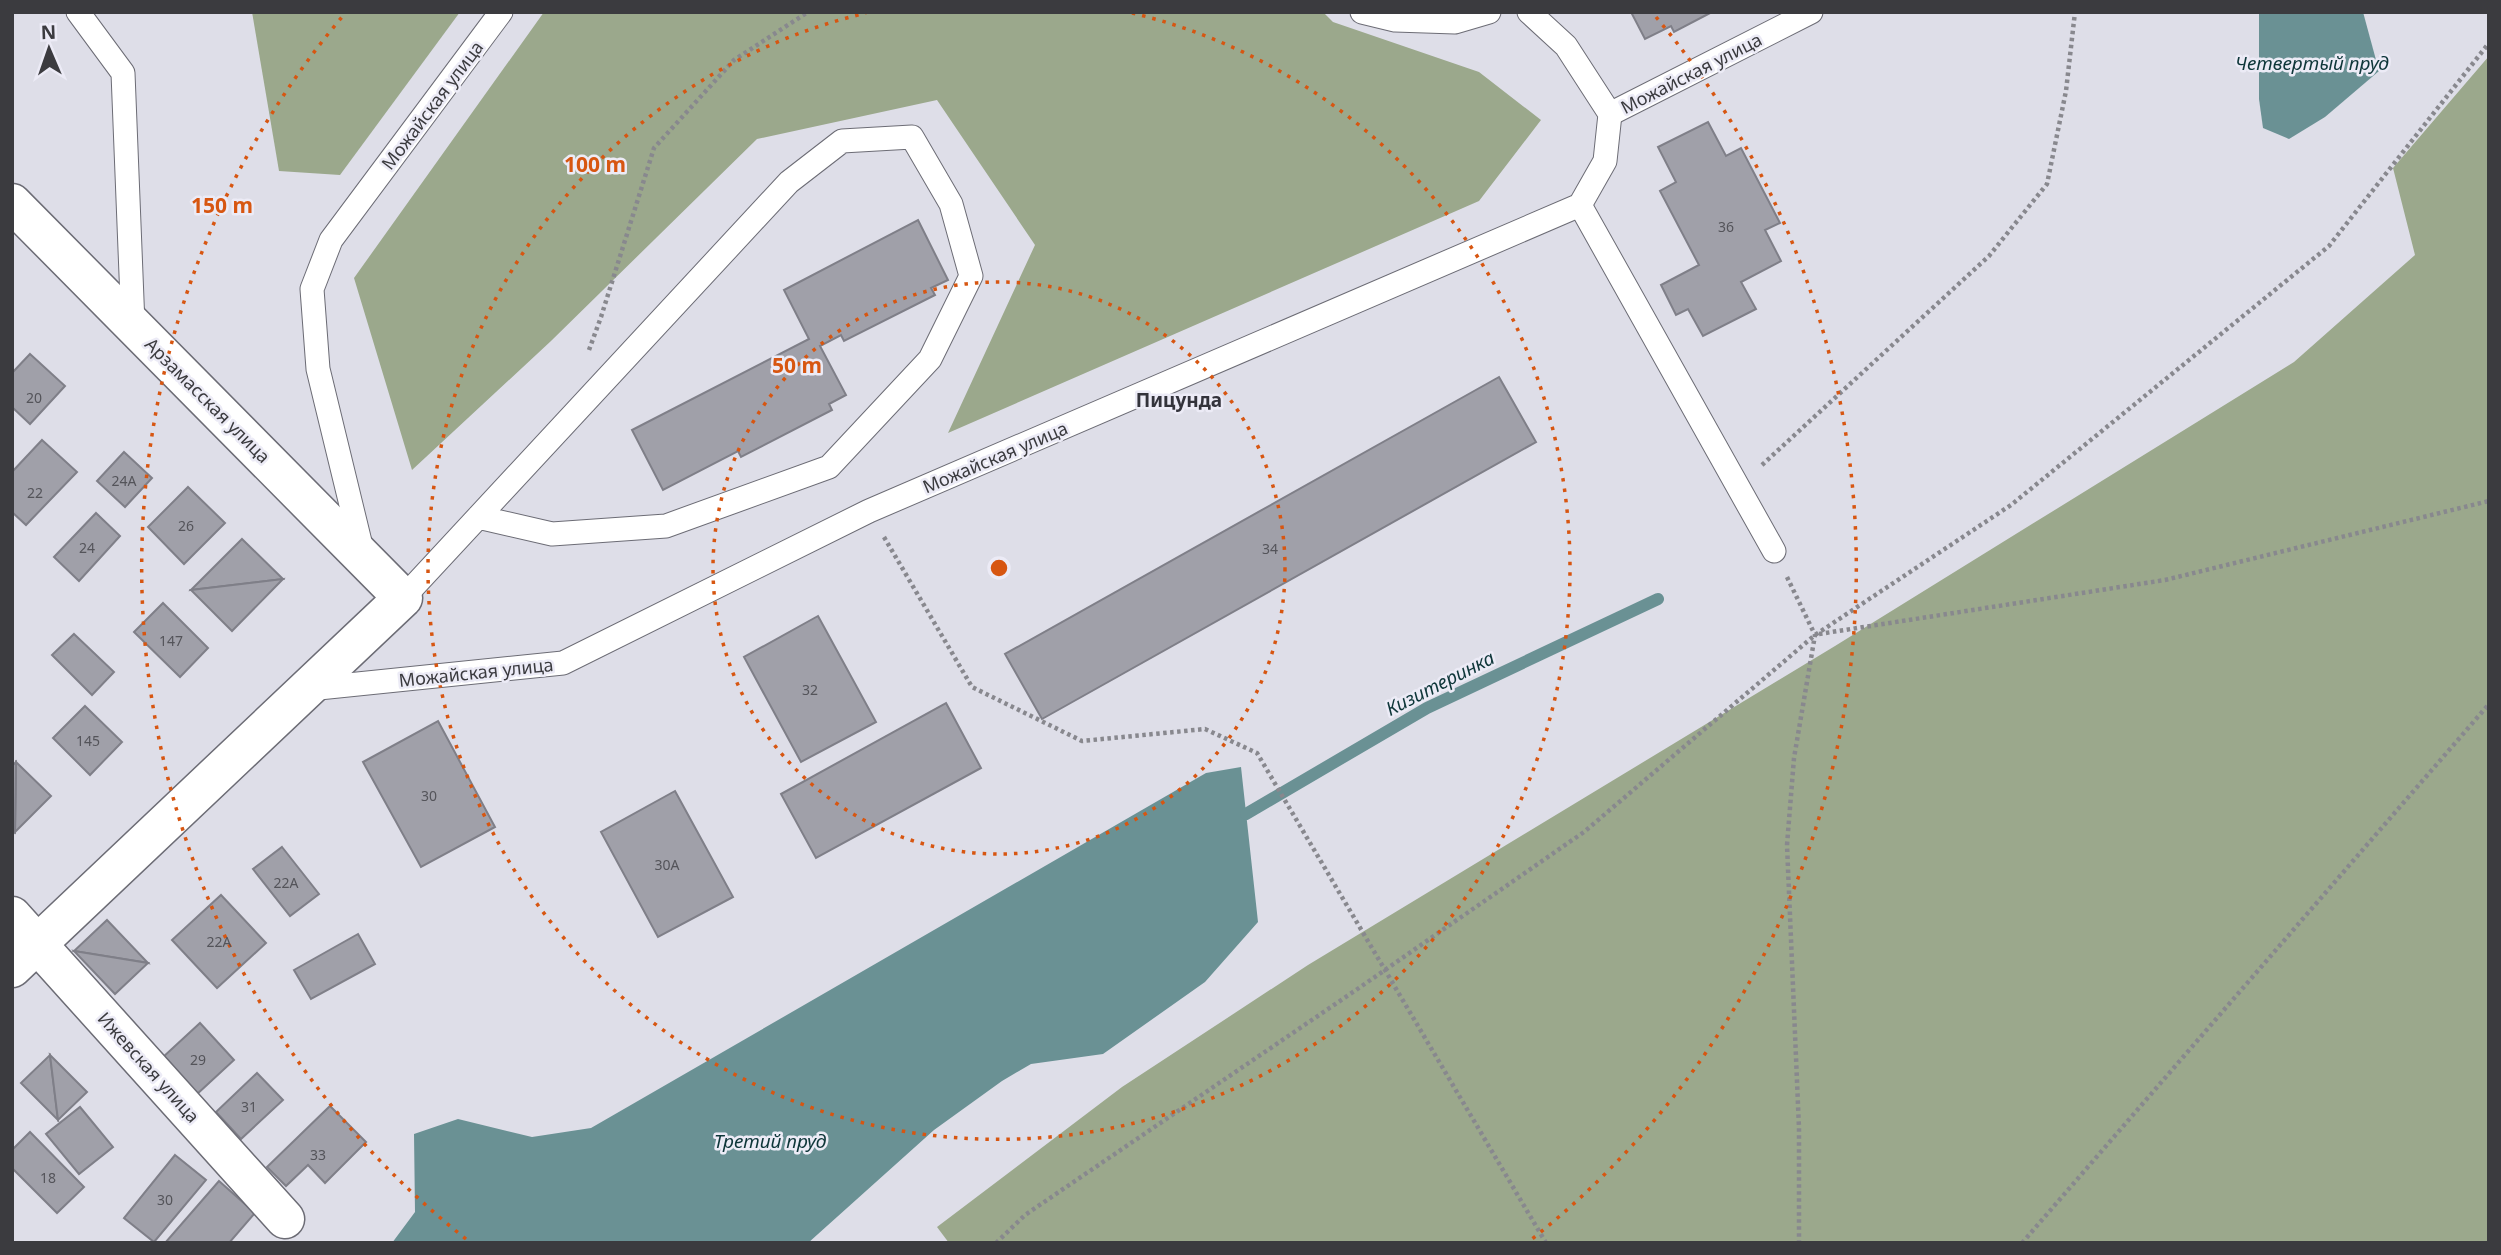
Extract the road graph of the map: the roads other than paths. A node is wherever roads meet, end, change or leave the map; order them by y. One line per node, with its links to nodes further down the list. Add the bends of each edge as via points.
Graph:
1 (78, 12): 10 (lane, via 123,73)
2 (501, 12): 13 (lane, Можайская улица, via 331,240 312,289 318,369)
3 (1362, 12): 4 (lane, via 1395,20 1455,22)
4 (1489, 12)
5 (1530, 12): 7 (lane, Можайская улица, via 1566,46)
6 (1811, 12): 7 (lane, Можайская улица)
7 (1610, 114): 9 (lane, Можайская улица, via 1605,161)
8 (12, 203): 10 (street, Арзамасская улица)
9 (1580, 205): 12 (lane); 15 (lane, Можайская улица, via 869,511 564,663)
10 (133, 325): 13 (street, Арзамасская улица)
11 (478, 516): 11 (lane, via 789,182 842,141 912,137 951,204 971,276 930,359 830,467 666,526 552,534); 14 (lane)
12 (1774, 551)
13 (363, 557): 14 (street, Арзамасская улица)
14 (402, 598): 15 (street)
15 (309, 689): 16 (street)
16 (21, 942): 17 (street, Ижевская улица)
17 (285, 1219)

